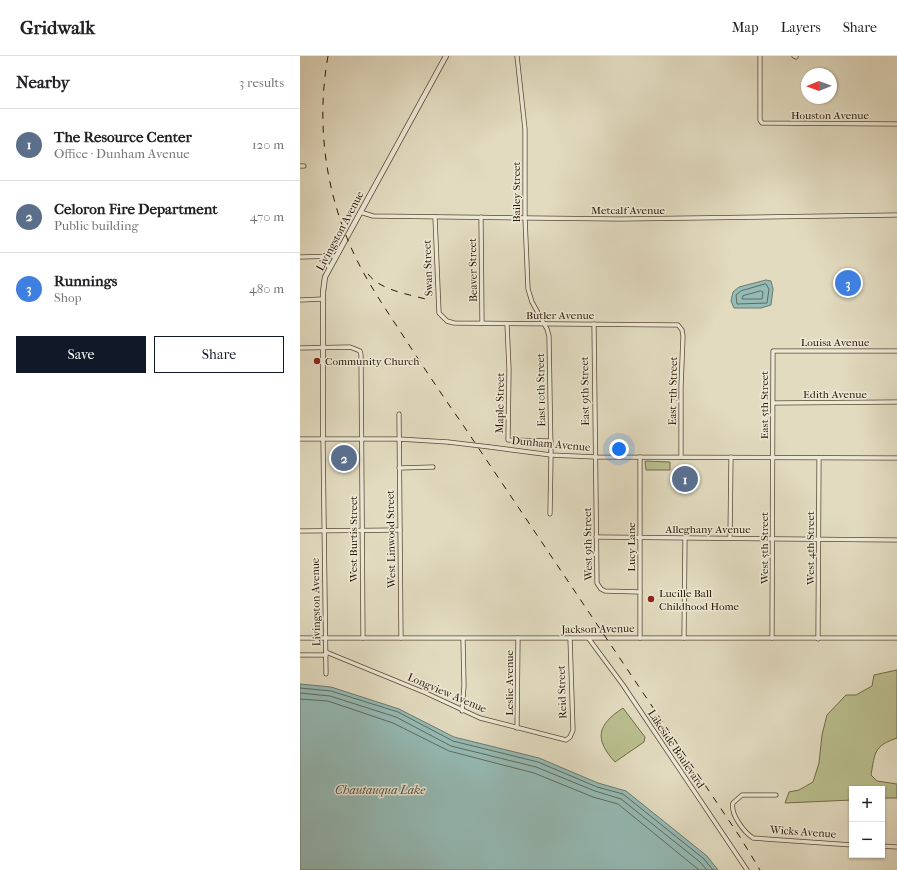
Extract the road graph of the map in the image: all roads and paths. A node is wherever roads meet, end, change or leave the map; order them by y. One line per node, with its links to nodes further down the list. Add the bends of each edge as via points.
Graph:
1 (446, 56): 5 (street, Livingston Avenue)
2 (517, 56): 9 (street, Bailey Street, via 526,129)
3 (760, 56): 4 (street, Houston Avenue, via 762,123)
4 (897, 124)
5 (360, 212): 6 (street, Metcalf Avenue, via 373,216); 11 (street, Livingston Avenue)
6 (435, 216): 8 (street, Metcalf Avenue); 16 (street, Swan Street, via 437,293)
7 (897, 216): 9 (street, Metcalf Avenue)
8 (481, 217): 9 (street, Metcalf Avenue); 17 (street, Beaver Street)
9 (525, 218): 19 (street, Bailey Street, via 528,289 532,302)
10 (321, 256): 11 (street); 12 (street); 13 (street)
11 (336, 256): 13 (street, Livingston Avenue)
12 (300, 257)
13 (329, 268): 14 (street, Livingston Avenue, via 325,277)
14 (323, 299): 15 (street); 23 (street, Livingston Avenue)
15 (300, 300)
16 (441, 317): 17 (street, Butler Avenue, via 454,323)
17 (482, 323): 18 (street, Butler Avenue)
18 (507, 324): 19 (street, Butler Avenue); 33 (street, Maple Street, via 508,440)
19 (545, 324): 20 (street, Butler Avenue); 33 (street, East 10th Street, via 549,336)
20 (594, 324): 21 (street, Butler Avenue); 35 (street, East 9th Street)
21 (680, 326): 37 (street, East 7th Street, via 683,336)
22 (300, 348): 23 (street)
23 (323, 348): 30 (street, Livingston Avenue); 31 (street, West Burtis Street, via 356,348 361,355)
24 (773, 351): 25 (street, Louisa Avenue); 27 (street, East 5th Street)
25 (897, 352)
26 (897, 402): 27 (street, Edith Avenue)
27 (774, 403): 39 (street, East 5th Street)
28 (399, 414): 32 (street, West Linwood Street)
29 (300, 439): 30 (street, Dunham Avenue)
30 (323, 439): 31 (street, Dunham Avenue); 48 (street, Livingston Avenue)
31 (362, 439): 32 (street, Dunham Avenue); 45 (street, West Burtis Street)
32 (399, 439): 34 (street, Dunham Avenue, bridge, via 448,442); 43 (street, West Linwood Street)
33 (551, 441): 34 (street, East 10th Street)
34 (552, 456): 35 (street, Dunham Avenue); 44 (street, East 10th Street)
35 (596, 457): 36 (street, Dunham Avenue); 49 (street, West 9th Street)
36 (640, 457): 37 (street, Dunham Avenue); 50 (street, Lucy Lane)
37 (681, 457): 38 (street, Dunham Avenue)
38 (731, 458): 39 (street, Dunham Avenue); 52 (street)
39 (773, 458): 40 (street, Dunham Avenue); 53 (street, West 5th Street)
40 (819, 458): 41 (street, Dunham Avenue); 54 (street, West 4th Street)
41 (897, 458)
42 (434, 467): 43 (street)
43 (399, 468): 46 (street, West Linwood Street)
44 (550, 514)
45 (362, 530): 46 (street); 48 (street); 59 (street, West Burtis Street)
46 (400, 530): 60 (street, West Linwood Street)
47 (300, 531): 48 (street)
48 (324, 531): 58 (street, Livingston Avenue)
49 (596, 537): 50 (street, Alleghany Avenue); 56 (street, West 9th Street, via 597,578 600,588 605,591)
50 (640, 537): 51 (street, Alleghany Avenue); 56 (street, Lucy Lane)
51 (685, 538): 52 (street, Alleghany Avenue); 65 (street)
52 (730, 538): 53 (street, Alleghany Avenue)
53 (773, 538): 54 (street, Alleghany Avenue); 66 (street, West 5th Street)
54 (819, 539): 55 (street, Alleghany Avenue); 67 (street, West 4th Street)
55 (897, 540)
56 (640, 592): 64 (street, Lucy Lane)
57 (300, 638): 58 (street, Jackson Avenue)
58 (325, 638): 59 (street, Jackson Avenue); 70 (street, Livingston Avenue)
59 (363, 638): 60 (street, Jackson Avenue)
60 (401, 638): 61 (street, Jackson Avenue)
61 (463, 638): 62 (street, Jackson Avenue); 73 (street)
62 (518, 638): 63 (street, Jackson Avenue); 74 (street, Leslie Avenue)
63 (570, 638): 69 (street, Jackson Avenue); 75 (street, Reid Street, via 573,730 570,737)
64 (640, 638): 65 (street, Jackson Avenue); 69 (street, Jackson Avenue)
65 (684, 638): 66 (street, Jackson Avenue)
66 (772, 638): 67 (street, Jackson Avenue)
67 (818, 638): 68 (street, Jackson Avenue)
68 (897, 638)
69 (589, 639): 80 (street, Lakeside Boulevard, via 623,685)
70 (326, 653): 71 (street); 72 (street, Livingston Avenue); 73 (street, Longview Avenue)
71 (300, 655)
72 (326, 674)
73 (462, 711): 74 (street, Longview Avenue)
74 (517, 728): 75 (street, Longview Avenue)
75 (564, 740)
76 (776, 795): 77 (street, Wicks Avenue, via 742,795 733,803 735,815 744,830 753,838)
77 (849, 845)
78 (885, 846): 79 (street)
79 (897, 847)
80 (747, 870)

